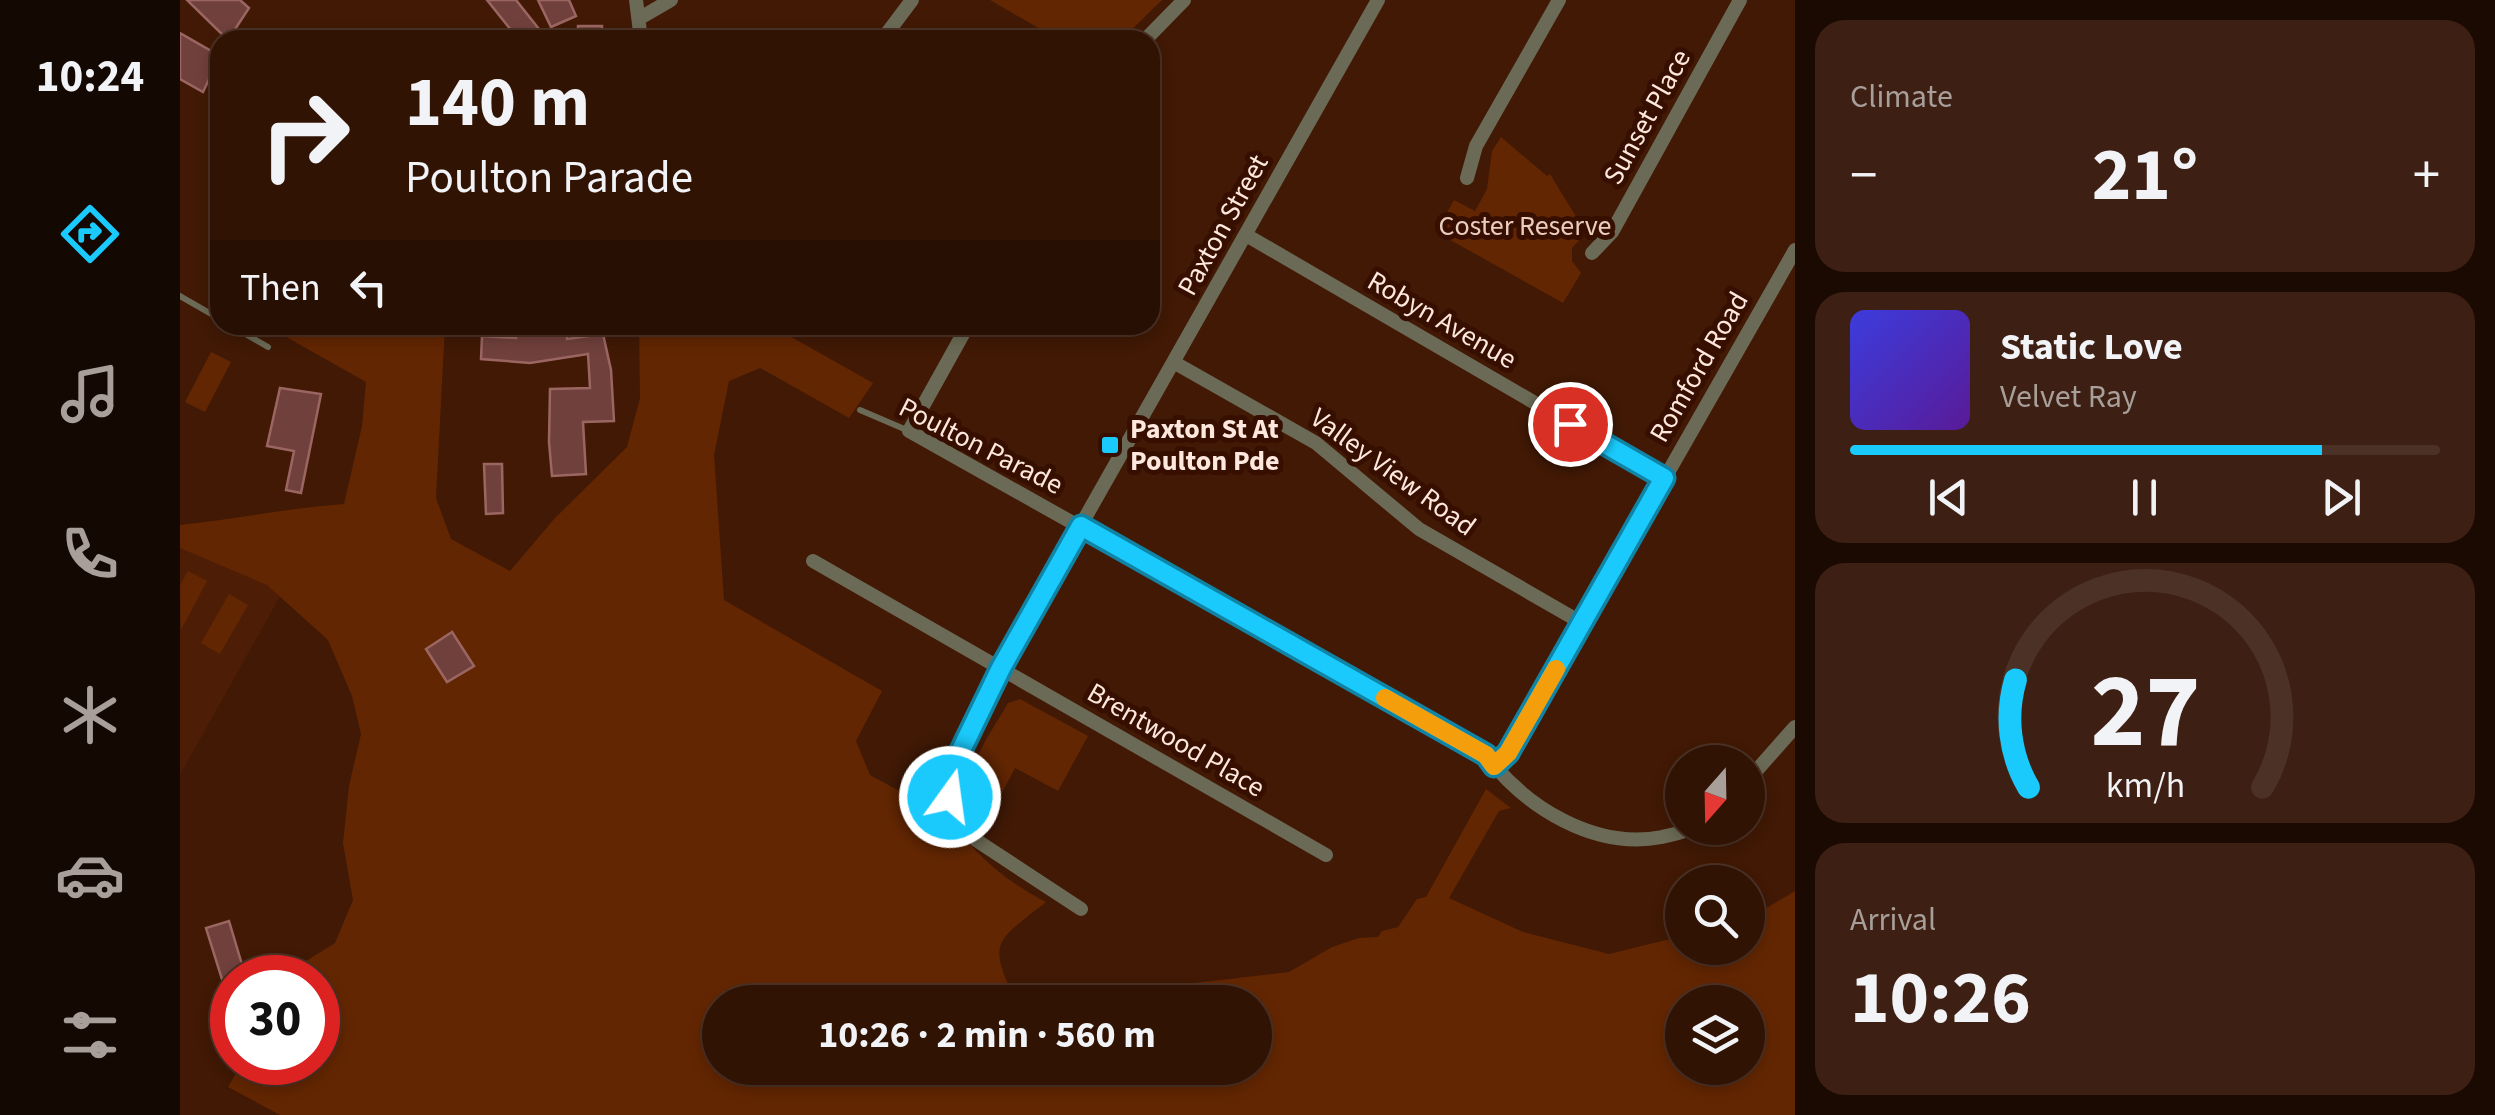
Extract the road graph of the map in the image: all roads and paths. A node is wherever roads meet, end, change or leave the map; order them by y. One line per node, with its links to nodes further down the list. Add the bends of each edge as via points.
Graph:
1 (636, 0): 8 (street)
2 (671, 0): 8 (street)
3 (912, 0): 10 (street)
4 (1184, 0): 11 (street)
5 (1378, 0): 13 (street, Paxton Street)
6 (1559, 0): 12 (street, via 1476,146)
7 (1740, 0): 15 (street, Sunset Place, via 1612,232)
8 (640, 18): 9 (street)
9 (641, 30)
10 (890, 30)
11 (1154, 30)
12 (1467, 178)
13 (1246, 235): 21 (street, Paxton Street); 24 (street, Robyn Avenue)
14 (1795, 250): 24 (street, Romford Road)
15 (1592, 253)
16 (180, 296): 17 (lane)
17 (210, 313)
18 (247, 335): 20 (lane)
19 (962, 335): 23 (street)
20 (268, 347)
21 (1175, 363): 25 (street, Paxton Street); 27 (street, Valley View Road, via 1316,443 1419,529)
22 (860, 410): 23 (lane, Poulton Parade)
23 (909, 432): 25 (street, Poulton Parade)
24 (1664, 478): 27 (street, Romford Road)
25 (1081, 526): 28 (street, Paxton Street); 31 (street, Poulton Parade, via 1486,755)
26 (813, 561): 28 (street, Brentwood Place)
27 (1582, 623): 31 (street, Romford Road, via 1508,753)
28 (1001, 668): 33 (street, Brentwood Place); 34 (street, Paxton Street, via 950,773 950,797 976,840)
29 (1795, 727): 30 (street)
30 (1765, 761)
31 (1494, 766): 32 (street, Poulton Parade, via 1514,789 1556,817 1597,834 1636,842)
32 (1665, 836)
33 (1326, 855)
34 (1081, 910)

